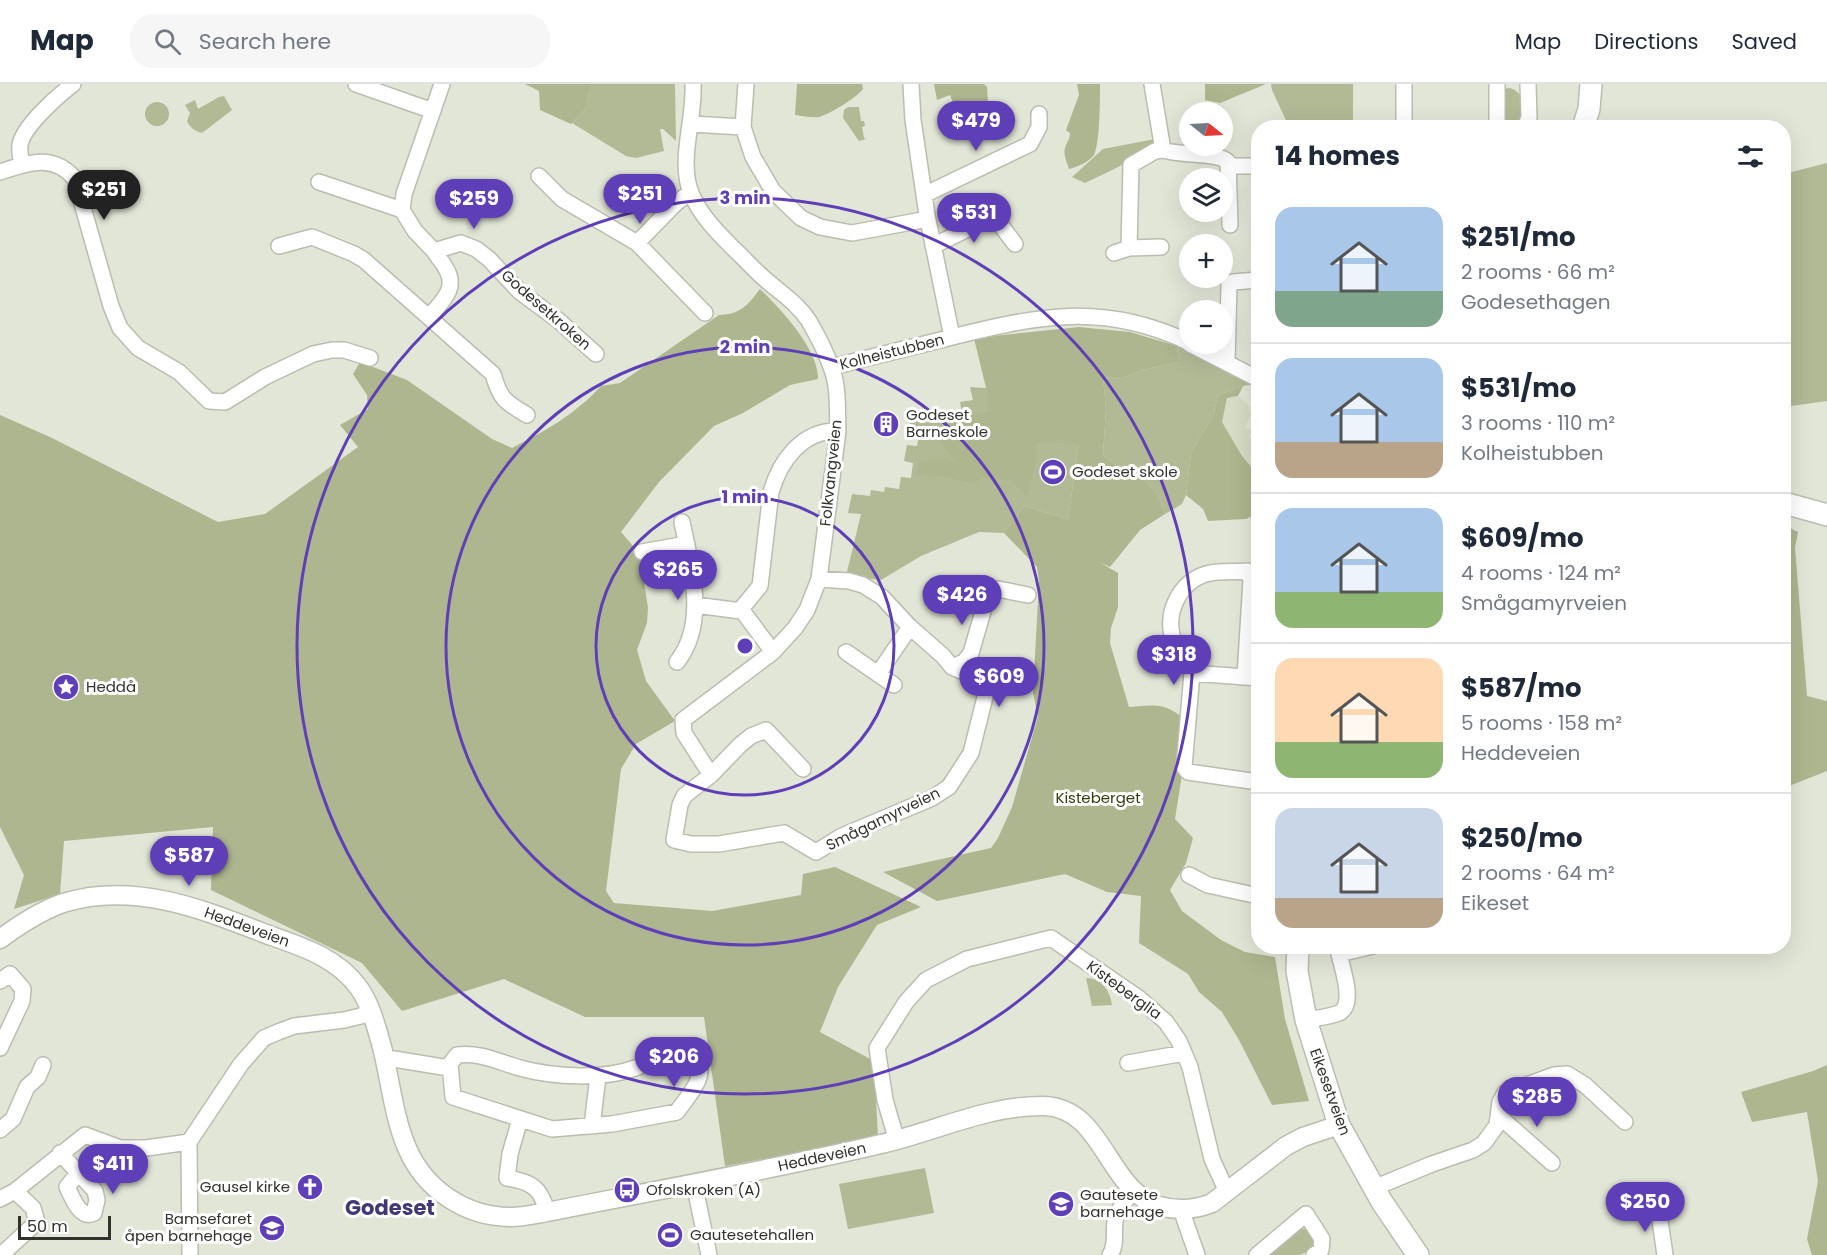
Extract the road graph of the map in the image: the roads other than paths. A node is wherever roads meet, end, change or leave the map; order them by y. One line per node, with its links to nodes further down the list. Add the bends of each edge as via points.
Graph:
1 (73, 84): 21 (street, via 52,100 26,133 20,146)
2 (356, 84): 12 (street)
3 (442, 84): 12 (street)
4 (693, 84): 18 (street, Folkvangveien)
5 (746, 84): 19 (street)
6 (911, 84): 28 (street, Kolheistubben)
7 (1152, 84): 20 (street)
8 (1404, 84): 14 (street)
9 (1497, 84): 15 (street)
10 (1528, 84): 16 (street)
11 (1591, 84): 17 (main road)
12 (433, 111): 29 (street)
13 (1039, 114): 28 (street, via 1039,127 1030,144)
14 (1404, 120)
15 (1497, 120)
16 (1528, 120)
17 (1586, 120)
18 (691, 124): 19 (street); 27 (street, Folkvangveien, via 686,169)
19 (743, 127): 30 (street, via 762,175 801,218 820,227 852,233)
20 (1163, 150): 22 (street, via 1218,156); 37 (street, via 1131,165)
21 (22, 165): 24 (street); 47 (street, via 54,163 75,178 120,328 146,353 179,372 209,401 225,402 313,354 344,350)
22 (1229, 166): 23 (street); 31 (street)
23 (1251, 166)
24 (0, 172)
25 (539, 176): 32 (street, via 562,199)
26 (319, 182): 29 (street)
27 (691, 192): 32 (street); 49 (street, Folkvangveien, via 710,224 808,320)
28 (924, 195): 30 (street, Kolheistubben)
29 (402, 210): 38 (street)
30 (928, 219): 35 (street, Kolheistubben)
31 (1228, 226)
32 (637, 243): 41 (street)
33 (1015, 244): 35 (street, via 994,216)
34 (279, 246): 42 (street, via 312,237 354,254)
35 (933, 246): 43 (street, Kolheistubben)
36 (1161, 247): 37 (street)
37 (1129, 248): 39 (street)
38 (434, 251): 42 (street, via 449,273 452,286); 45 (street, Godesetkroken, via 461,243 476,249 520,292)
39 (1114, 253)
40 (1251, 281): 48 (street, via 1229,285)
41 (705, 313)
42 (429, 317): 51 (street, via 493,374 503,400)
43 (952, 337): 44 (street, Kolheistubben, via 1041,317 1087,316 1152,328); 49 (street, Kolheistubben)
44 (1179, 339)
45 (596, 354)
46 (1211, 354): 48 (street, Kolheistubben)
47 (370, 358)
48 (1227, 362): 50 (street, Kolheistubben)
49 (832, 367): 52 (street, Folkvangveien)
50 (1251, 375)
51 (527, 415)
52 (838, 431): 59 (street, Folkvangveien); 64 (street, via 802,440 775,479 760,586)
53 (1791, 505): 54 (main road)
54 (1827, 515)
55 (682, 522): 56 (street)
56 (687, 544): 57 (street); 63 (street)
57 (642, 552)
58 (1251, 567): 70 (street, via 1202,576 1175,600 1172,636)
59 (819, 579): 65 (street, Smågamyrveien, via 863,585 882,597); 66 (street, Folkvangveien, via 807,610)
60 (965, 591): 61 (street)
61 (984, 592): 62 (street, via 998,589); 69 (street, via 986,601 971,653 964,662)
62 (1028, 595)
63 (695, 605): 64 (street); 68 (street, via 685,650)
64 (741, 611): 66 (street)
65 (910, 627): 69 (street, Smågamyrveien); 71 (street)
66 (772, 651): 75 (street, Folkvangveien, via 683,720 684,733)
67 (846, 652): 71 (street)
68 (677, 662)
69 (952, 667): 75 (street, Smågamyrveien, via 970,675 986,693 971,753 949,787 816,852 784,833 719,844 674,840 684,796)
70 (1192, 673): 72 (street); 76 (street, via 1185,771)
71 (878, 674): 73 (street)
72 (1251, 678)
73 (894, 685)
74 (803, 769): 75 (street, via 766,730 740,745)
75 (711, 775)
76 (1251, 781)
77 (1189, 875): 78 (street, via 1208,885)
78 (1251, 894)
79 (0, 939): 83 (street, Heddeveien, via 63,903 96,897 161,898 225,918 329,960 355,982)
80 (1298, 954): 84 (main road, Eikesetveien)
81 (1339, 954): 84 (street, via 1348,997 1345,1008 1340,1013)
82 (0, 981): 85 (street, via 10,974 24,989)
83 (371, 1010): 87 (street, Heddeveien); 99 (street, via 344,1020 294,1026 264,1038 241,1064)
84 (1306, 1020): 95 (main road, Eikesetveien)
85 (0, 1048)
86 (1185, 1053): 88 (street); 98 (street, Kisteberglia, via 1166,1022 1153,1010 1051,938 967,959 926,980 906,1002 877,1048 885,1101); 107 (street, Kisteberglia, via 1212,1159)
87 (385, 1060): 90 (street); 111 (street, Heddeveien, via 407,1149 434,1188 483,1213 509,1217)
88 (1128, 1063)
89 (43, 1065): 97 (street, via 38,1077 27,1087 13,1119)
90 (449, 1068): 91 (street, via 458,1055 472,1053 523,1069); 93 (street, via 454,1099)
91 (598, 1076): 96 (street); 96 (street, via 633,1069 663,1052 697,1060 700,1068 696,1083 677,1112)
92 (1500, 1117): 94 (street, via 1502,1097 1511,1089 1567,1074 1585,1085); 101 (street); 104 (street, via 1479,1147)
93 (520, 1119): 96 (street, via 552,1129); 111 (street, via 507,1178 536,1188)
94 (1625, 1122)
95 (1339, 1125): 104 (main road, Eikesetveien); 107 (street, Heddeveien, via 1286,1146)
96 (592, 1126)
97 (0, 1130)
98 (897, 1141): 103 (street, Heddeveien); 106 (street, Heddeveien, via 1007,1108 1046,1106 1068,1113 1085,1125)
99 (189, 1142): 100 (street, via 120,1148 85,1135); 113 (street)
100 (60, 1154): 102 (street); 105 (street)
101 (1552, 1163)
102 (78, 1173)
103 (694, 1183): 111 (street, Heddeveien); 114 (street)
104 (1375, 1190): 119 (main road, Eikesetveien)
105 (15, 1191): 108 (street); 112 (street, via 33,1208 37,1222)
106 (1133, 1192): 110 (street, Heddeveien, via 1150,1203); 115 (street, via 1115,1219)
107 (1227, 1192): 110 (street, Heddeveien, via 1201,1208)
108 (0, 1199)
109 (1658, 1207): 120 (street)
110 (1184, 1210): 116 (street)
111 (547, 1212)
112 (1, 1255)
113 (190, 1255)
114 (709, 1255)
115 (1110, 1255)
116 (1197, 1255)
117 (1257, 1255): 118 (street, via 1306,1214 1322,1239 1321,1250)
118 (1314, 1255)
119 (1418, 1255)
120 (1665, 1255)

